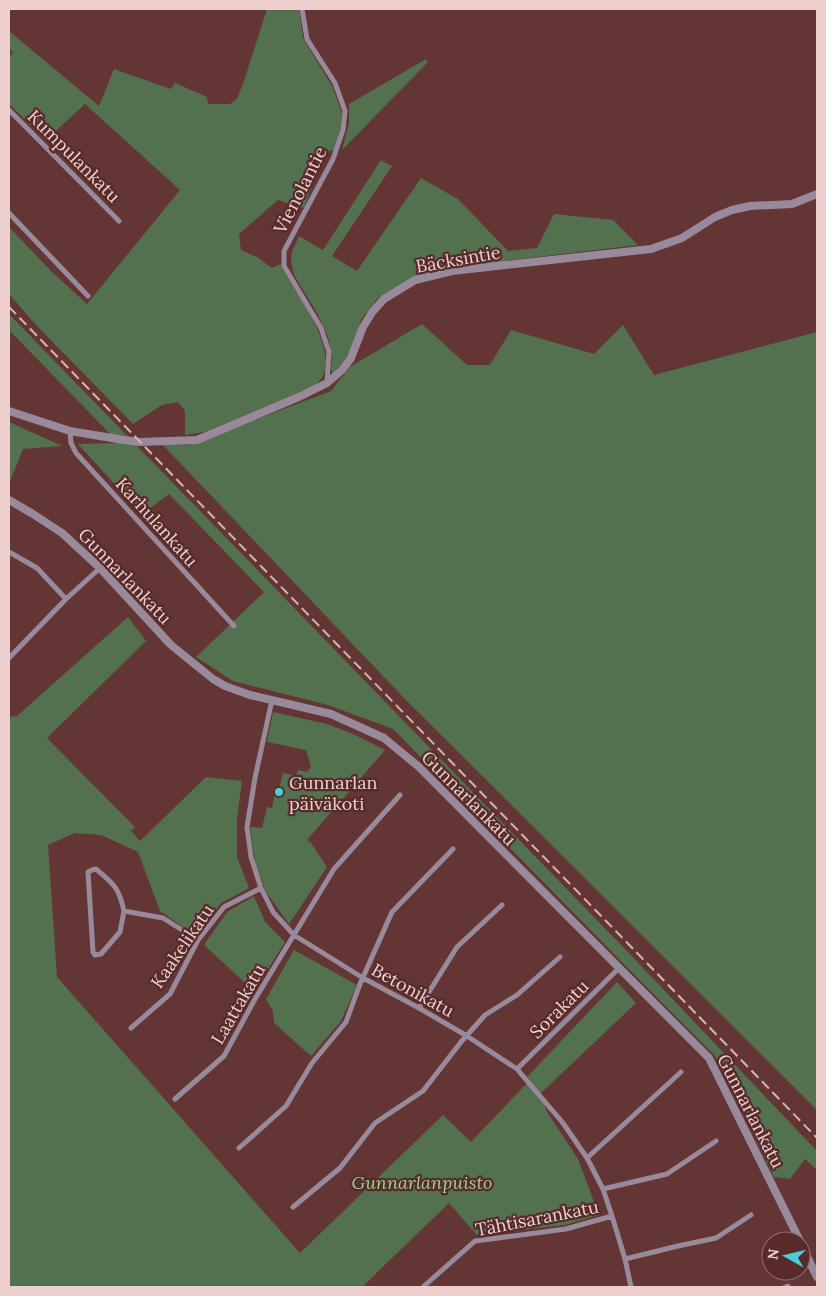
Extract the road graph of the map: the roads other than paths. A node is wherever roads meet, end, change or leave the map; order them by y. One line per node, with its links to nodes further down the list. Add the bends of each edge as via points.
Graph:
1 (302, 9): 7 (street, Vienolantie, via 307,39 335,83 344,111 343,130 333,159 284,251 284,266 321,328 329,352)
2 (9, 110): 5 (street, Kumpulankatu)
3 (817, 194): 7 (street, Bäcksintie, via 792,204 732,210 682,238 651,249 452,272 415,280 384,299 373,311 351,358)
4 (9, 213): 6 (street)
5 (120, 221)
6 (88, 296)
7 (327, 383): 9 (street, Bäcksintie, via 197,440 140,442)
8 (9, 410): 9 (street, Bäcksintie)
9 (70, 431): 14 (street, Karhulankatu, via 76,453)
10 (9, 500): 12 (street, Gunnarlankatu, via 62,533)
11 (9, 552): 13 (street, via 37,568)
12 (100, 568): 13 (street); 16 (street, Gunnarlankatu, via 172,645 206,675 238,691)
13 (66, 598): 15 (street)
14 (234, 626)
15 (9, 658)
16 (272, 700): 19 (street, Betonikatu, via 247,826 251,857); 25 (street, Gunnarlankatu, via 331,714 388,740)
17 (400, 795): 22 (street, Laattakatu, via 334,869)
18 (452, 849): 26 (street, via 392,912)
19 (261, 888): 22 (street, Betonikatu, via 273,912); 23 (street, Kaakelikatu, via 224,907)
20 (502, 905): 27 (street, via 457,947)
21 (124, 911): 21 (street, via 120,932 101,954 95,954 88,872 96,870 108,879 119,891); 23 (street, via 163,918)
22 (294, 935): 26 (street, Betonikatu); 32 (street, Laattakatu, via 224,1056)
23 (198, 940): 28 (street, Kaakelikatu, via 170,994)
24 (560, 957): 29 (street, via 517,995 485,1015)
25 (620, 968): 30 (street, Sorakatu); 40 (street, Gunnarlankatu, via 709,1058)
26 (363, 978): 27 (street, Betonikatu); 34 (street, via 346,1022 312,1063 286,1106)
27 (419, 1008): 29 (street, Betonikatu)
28 (131, 1028)
29 (467, 1036): 30 (street, Betonikatu); 37 (street, via 422,1091 375,1123 340,1168)
30 (517, 1069): 35 (street, Betonikatu, via 563,1123)
31 (681, 1072): 35 (street)
32 (175, 1099)
33 (716, 1141): 36 (street, via 667,1174)
34 (239, 1148)
35 (587, 1158): 36 (street, Betonikatu)
36 (603, 1189): 39 (street, Betonikatu)
37 (293, 1207)
38 (751, 1215): 41 (street, via 716,1238)
39 (612, 1216): 41 (street, Betonikatu); 44 (street, Tähtisarankatu, via 566,1229 475,1241)
40 (795, 1231)
41 (625, 1259): 45 (street, Betonikatu)
42 (811, 1264): 43 (street, Gunnarlankatu)
43 (817, 1276)
44 (423, 1287)
45 (631, 1287)

